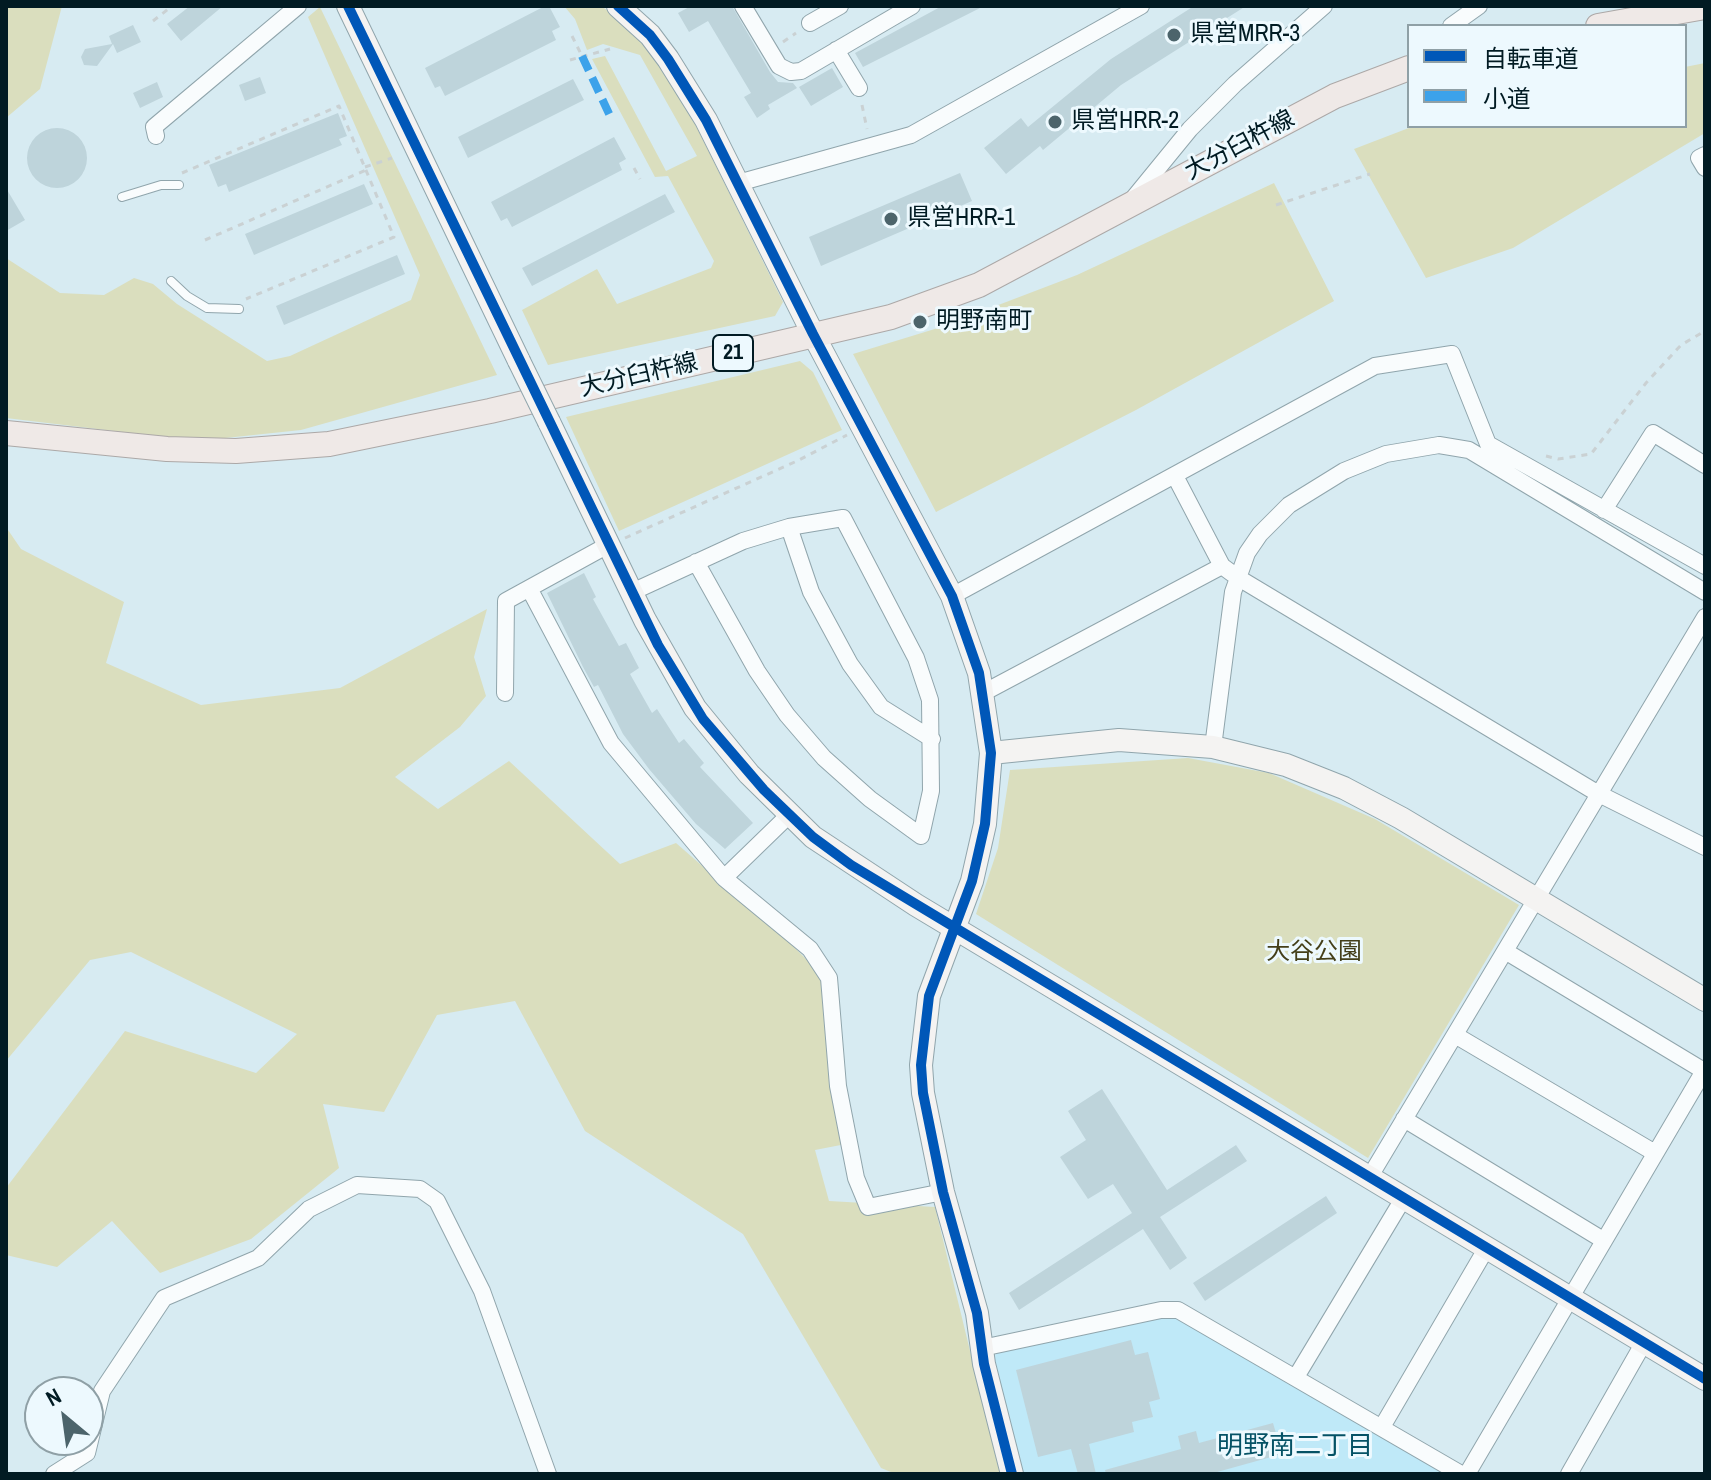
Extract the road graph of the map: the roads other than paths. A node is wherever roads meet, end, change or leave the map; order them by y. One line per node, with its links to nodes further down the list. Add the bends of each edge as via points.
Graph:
1 (298, 6): 19 (street, via 154,127)
2 (348, 6): 35 (street, bridge, via 549,422)
3 (618, 6): 22 (street, via 668,59)
4 (743, 6): 14 (street, via 779,66 791,72)
5 (840, 6): 11 (street)
6 (912, 6): 14 (street)
7 (1141, 6): 22 (street, via 911,135)
8 (1324, 6): 25 (street, via 1190,129)
9 (1479, 6): 12 (street)
10 (1705, 7): 13 (main road)
11 (810, 23)
12 (1454, 24)
13 (1609, 24)
14 (836, 50): 18 (street)
15 (1407, 58): 17 (street)
16 (1407, 69): 17 (main road, 大分臼杵線 / 21)
17 (1383, 76): 25 (main road, 大分臼杵線 / 21)
18 (859, 88)
19 (156, 136)
20 (1705, 155): 21 (street, via 1699,158)
21 (1705, 168)
22 (738, 183): 28 (street)
23 (179, 185): 24 (lane)
24 (122, 197)
25 (1119, 211): 28 (main road, 大分臼杵線 / 21, via 958,294 891,317)
26 (171, 281): 27 (lane, via 207,308)
27 (237, 306)
28 (813, 334): 29 (main road, 大分臼杵線 / 21, via 432,424 302,448 167,449); 43 (street)
29 (6, 433)
30 (1484, 450): 32 (street, via 1452,354 1375,366); 33 (street); 39 (street, via 1422,447 1344,471 1280,514 1253,543); 42 (street)
31 (1705, 465): 33 (street, via 1653,433)
32 (1175, 476): 37 (street); 43 (street)
33 (1604, 510): 38 (street)
34 (789, 527): 36 (street); 47 (street, via 811,592 850,664 881,707); 47 (street, via 843,518 916,658 930,700)
35 (617, 541): 40 (street); 41 (street)
36 (696, 562): 41 (street); 47 (street, via 787,715 847,779 921,836 931,791)
37 (1222, 566): 39 (street); 46 (street)
38 (1705, 566)
39 (1237, 577): 48 (street); 50 (street)
40 (530, 590): 45 (street, via 506,601); 53 (street, via 611,743)
41 (632, 592): 51 (street, via 703,719)
42 (1705, 592)
43 (952, 596): 46 (street)
44 (1705, 617): 50 (street)
45 (505, 693)
46 (983, 693): 49 (street)
47 (932, 739)
48 (1213, 747): 49 (street, via 1119,740); 54 (street, via 1286,765 1344,788)
49 (991, 753): 55 (street, via 980,851)
50 (1597, 793): 52 (street); 54 (street)
51 (789, 815): 53 (street); 55 (street, via 851,865)
52 (1705, 847)
53 (724, 878): 63 (street, via 810,949 829,978 838,1086 856,1178 868,1207)
54 (1536, 899): 56 (street); 57 (street)
55 (955, 928): 62 (street); 63 (street, via 929,996 922,1040 923,1093)
56 (1505, 951): 58 (street); 59 (street)
57 (1705, 1000)
58 (1455, 1035): 60 (street); 61 (street)
59 (1704, 1070): 61 (street)
60 (1404, 1119): 62 (street); 65 (street)
61 (1655, 1153): 65 (street)
62 (1369, 1178): 64 (street)
63 (943, 1192): 69 (street)
64 (1403, 1199): 66 (street); 70 (street)
65 (1603, 1240): 67 (street)
66 (1486, 1249): 67 (street); 72 (street)
67 (1568, 1299): 68 (street); 76 (street)
68 (1643, 1344): 71 (street); 77 (street)
69 (982, 1348): 70 (street, via 1173,1309 1193,1315); 75 (street)
70 (1296, 1377): 72 (street)
71 (1705, 1379)
72 (1382, 1427): 76 (street)
73 (54, 1474): 74 (street, via 87,1453 102,1391 164,1298 258,1258 309,1209 357,1185 420,1189 437,1201 482,1291)
74 (548, 1474)
75 (1012, 1474)
76 (1464, 1474)
77 (1569, 1474)

